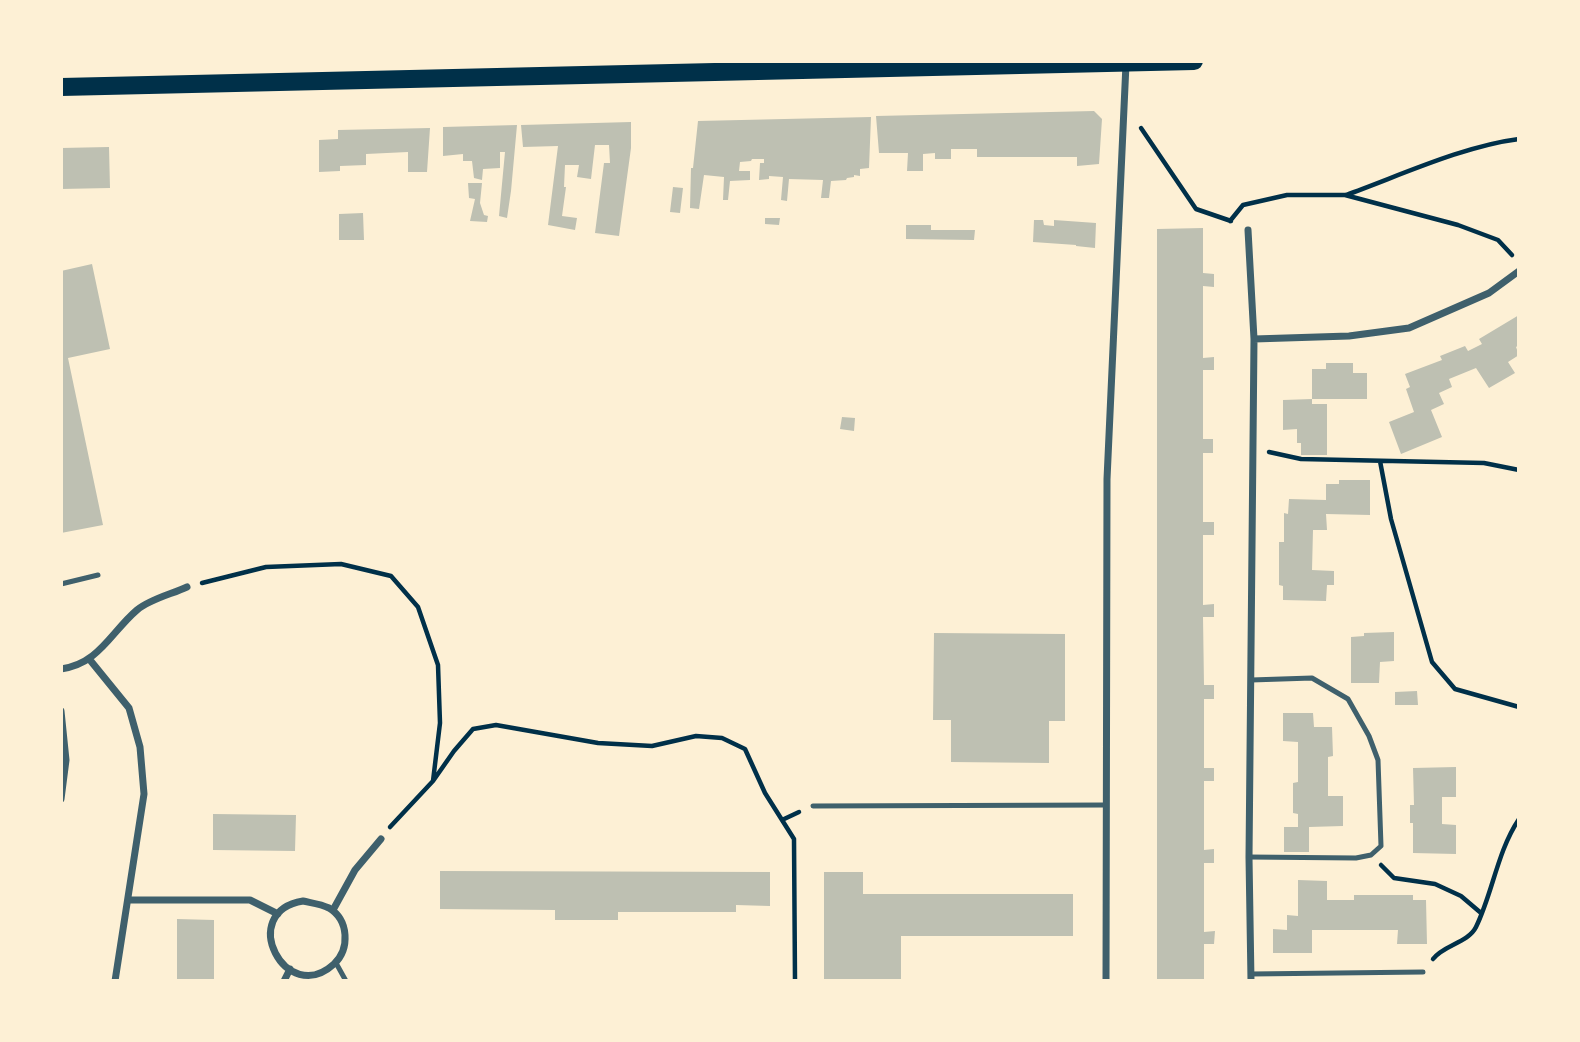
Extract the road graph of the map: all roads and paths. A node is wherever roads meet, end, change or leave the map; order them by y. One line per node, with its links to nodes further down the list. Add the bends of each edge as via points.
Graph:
1 (1194, 61): 2 (main road)
2 (1126, 63): 3 (main road); 25 (street, via 1107,479)
3 (61, 87)
4 (1519, 139): 6 (path, via 1500,141)
5 (1151, 140): 7 (path, via 1196,209)
6 (1345, 195): 7 (path, via 1287,195 1243,205); 9 (path, via 1498,240)
7 (1230, 221): 8 (path)
8 (1248, 230): 11 (street)
9 (1519, 263)
10 (1519, 271): 11 (street, via 1489,292 1409,328 1349,336)
11 (1254, 339): 12 (street)
12 (1254, 449): 13 (path, via 1301,459); 20 (street)
13 (1380, 460): 14 (path, via 1484,463); 21 (path, via 1391,519 1432,662 1455,689)
14 (1519, 470)
15 (98, 575): 16 (lane)
16 (61, 583)
17 (187, 587): 18 (street, via 139,608); 23 (path, via 266,567 341,564 391,576 418,607 438,665 440,723)
18 (90, 660): 19 (street); 31 (street, via 129,708 140,747 144,794)
19 (61, 669)
20 (1251, 680): 29 (lane, via 1312,678 1348,699 1378,760 1381,846); 30 (street)
21 (1519, 707)
22 (61, 711): 24 (street, via 66,760)
23 (433, 781): 28 (path); 42 (path, via 473,729 496,725 598,743 652,746 696,736 722,738 745,749 794,839)
24 (61, 799)
25 (1106, 805): 26 (lane); 43 (street)
26 (813, 806)
27 (1519, 819): 33 (path, via 1509,834)
28 (381, 839): 32 (street, via 355,870)
29 (1371, 855): 30 (lane); 33 (path, via 1394,878 1435,884 1461,896)
30 (1249, 857): 38 (street)
31 (129, 900): 34 (street, via 250,900); 39 (street)
32 (333, 910): 34 (street, via 303,901 290,903); 35 (street, via 345,928 345,945)
33 (1481, 913): 37 (path, via 1475,930 1437,953)
34 (278, 914): 36 (street, via 271,930 272,949 278,962)
35 (336, 963): 36 (street, via 309,975); 41 (lane)
36 (290, 968): 40 (street)
37 (1423, 972): 38 (lane)
38 (1251, 977)
39 (115, 981)
40 (284, 981)
41 (346, 981)
42 (795, 981)
43 (1106, 981)

